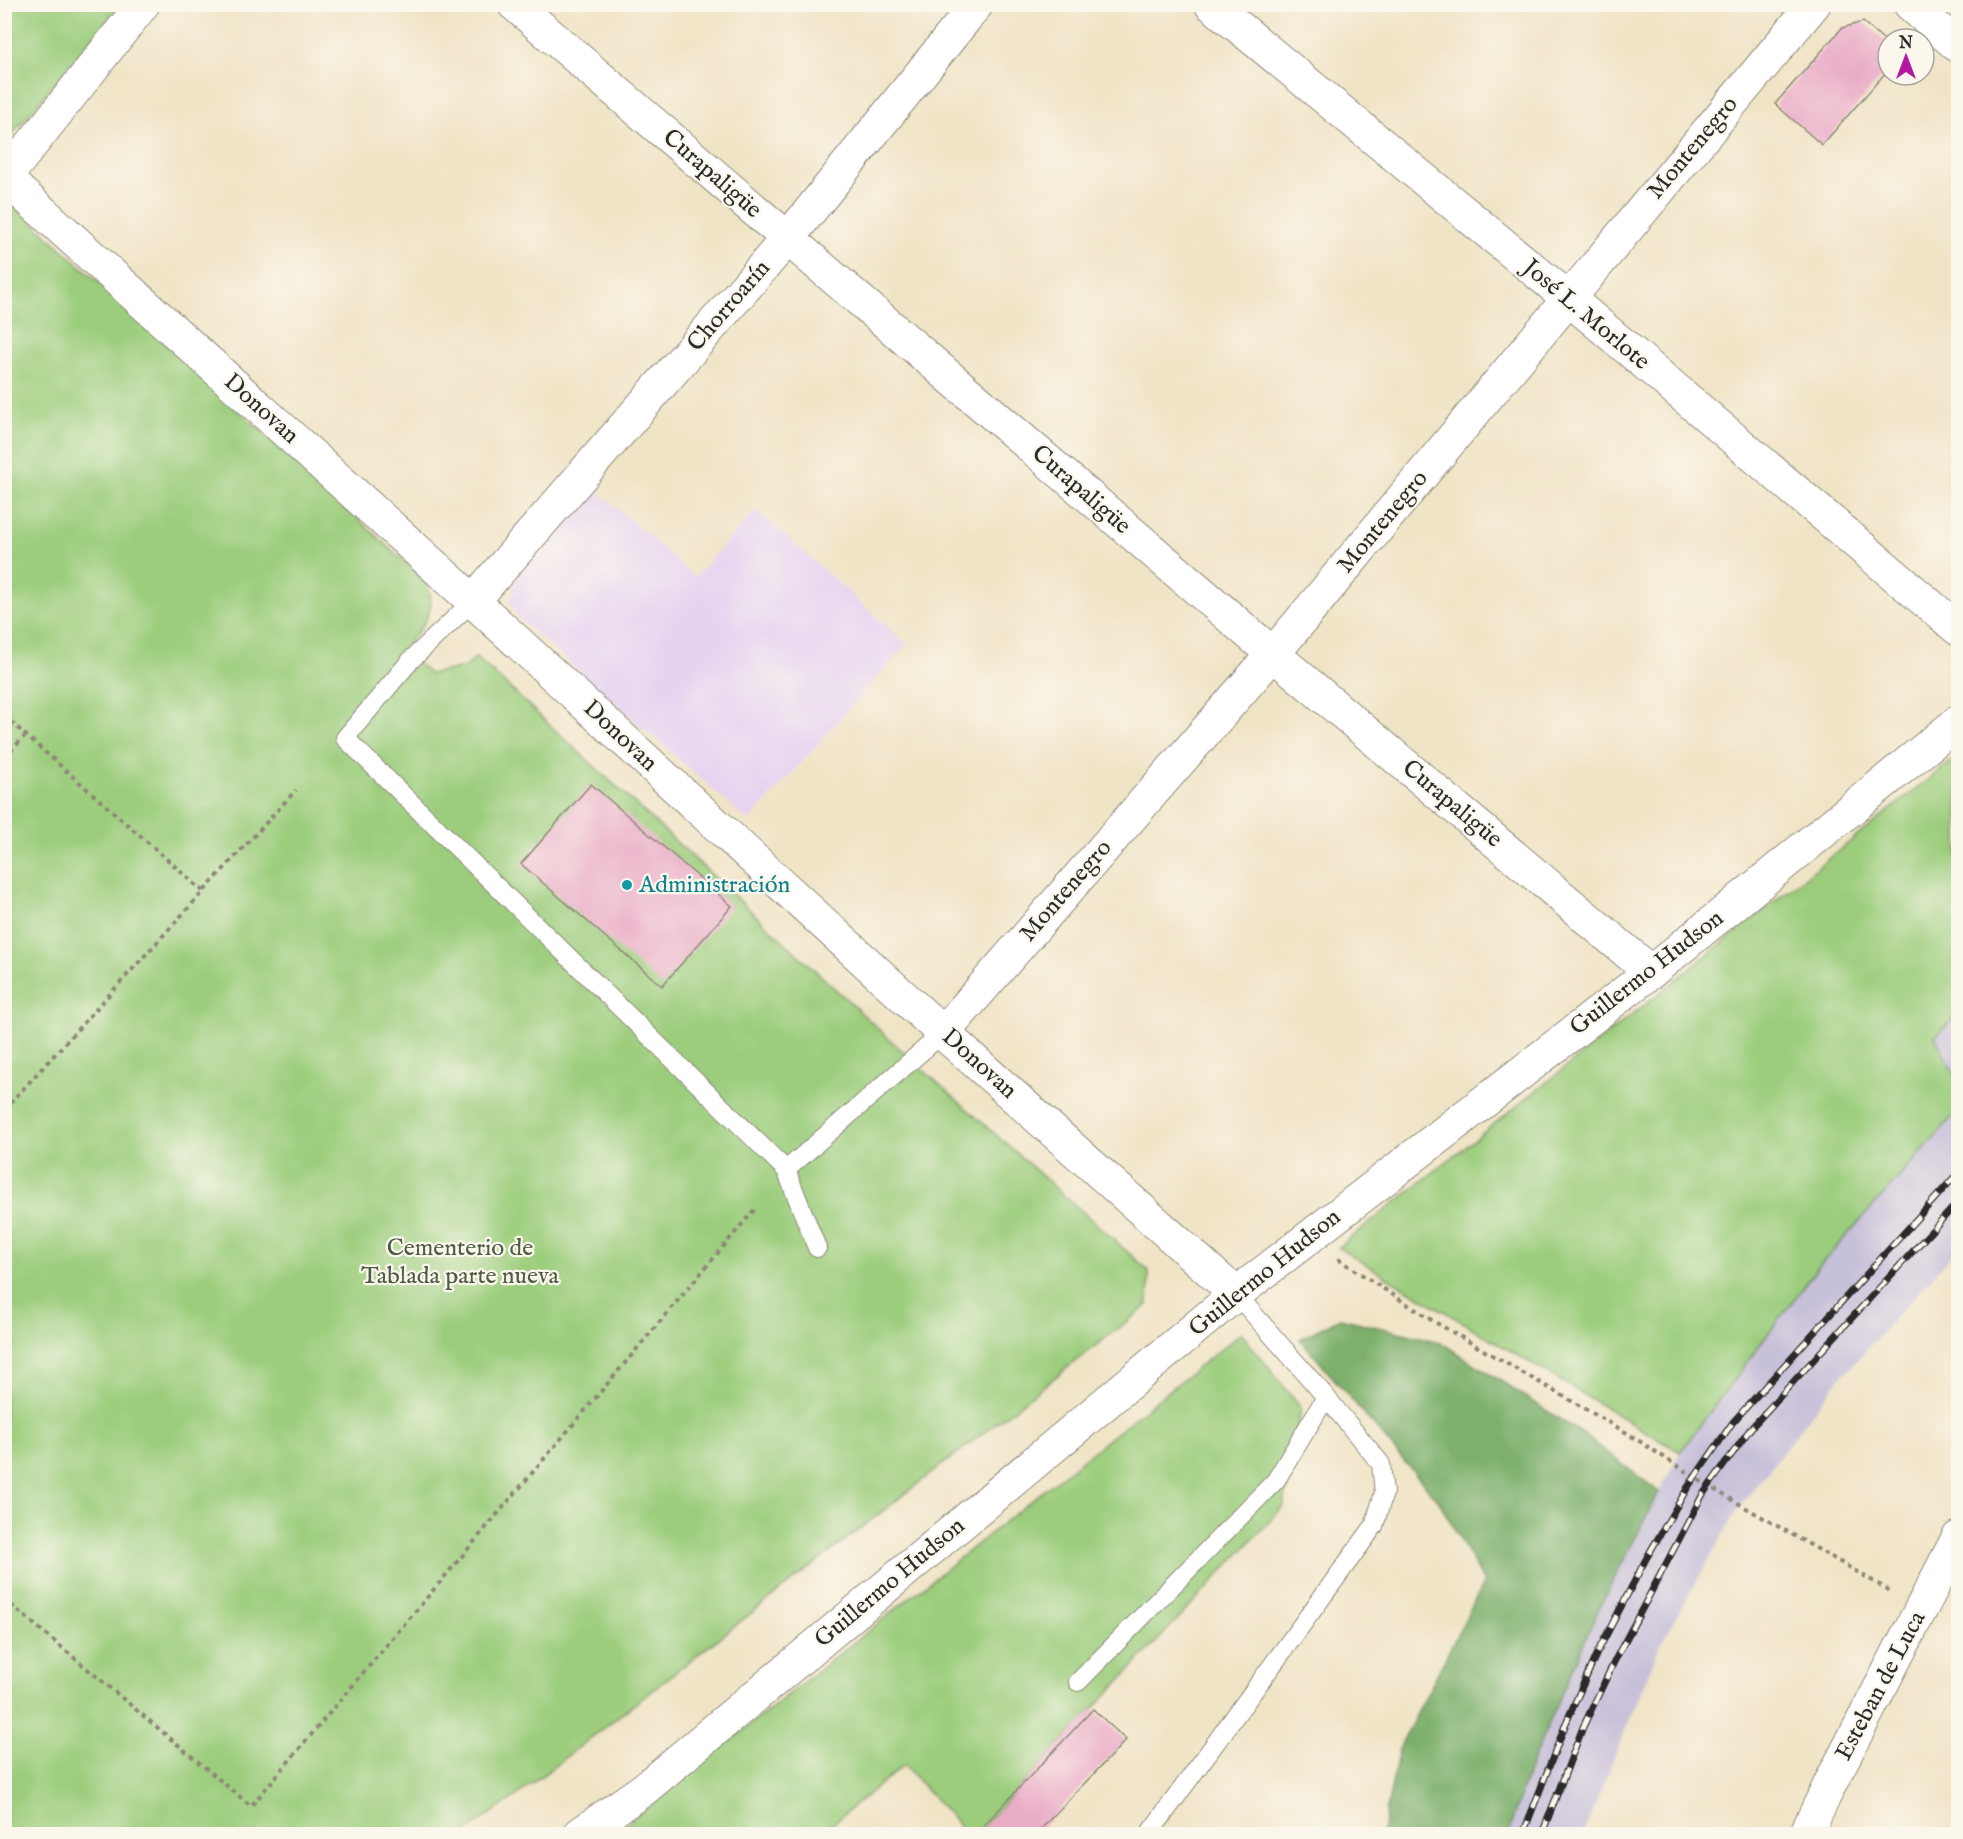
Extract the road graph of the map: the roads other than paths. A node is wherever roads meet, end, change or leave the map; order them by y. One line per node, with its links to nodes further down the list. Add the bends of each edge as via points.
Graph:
1 (143, 4): 8 (street)
2 (514, 4): 9 (street, Curapaligüe)
3 (977, 4): 9 (street, Chorroarín)
4 (1211, 4): 10 (street, José L. Morlote)
5 (1814, 4): 10 (street, Montenegro)
6 (1910, 4): 7 (street)
7 (1959, 46)
8 (5, 178): 11 (street, Donovan)
9 (788, 238): 11 (street, Chorroarín); 13 (street, Curapaligüe)
10 (1568, 298): 12 (street, José L. Morlote); 13 (street, Montenegro)
11 (473, 601): 16 (street, Donovan); 17 (lane, via 411,660 345,738)
12 (1959, 629)
13 (1273, 654): 15 (street, Curapaligüe); 16 (street, Montenegro)
14 (1959, 722): 15 (street, Guillermo Hudson)
15 (1651, 972): 19 (street, Guillermo Hudson)
16 (943, 1033): 17 (lane); 19 (street, Donovan)
17 (786, 1170): 18 (lane)
18 (817, 1248)
19 (1236, 1294): 20 (lane); 23 (street, Guillermo Hudson, via 644,1789)
20 (1326, 1397): 22 (lane, via 1276,1480); 24 (lane, via 1381,1464 1384,1493 1374,1526)
21 (1959, 1538): 25 (street, Esteban de Luca)
22 (1078, 1682)
23 (580, 1834)
24 (1149, 1834)
25 (1806, 1834)

